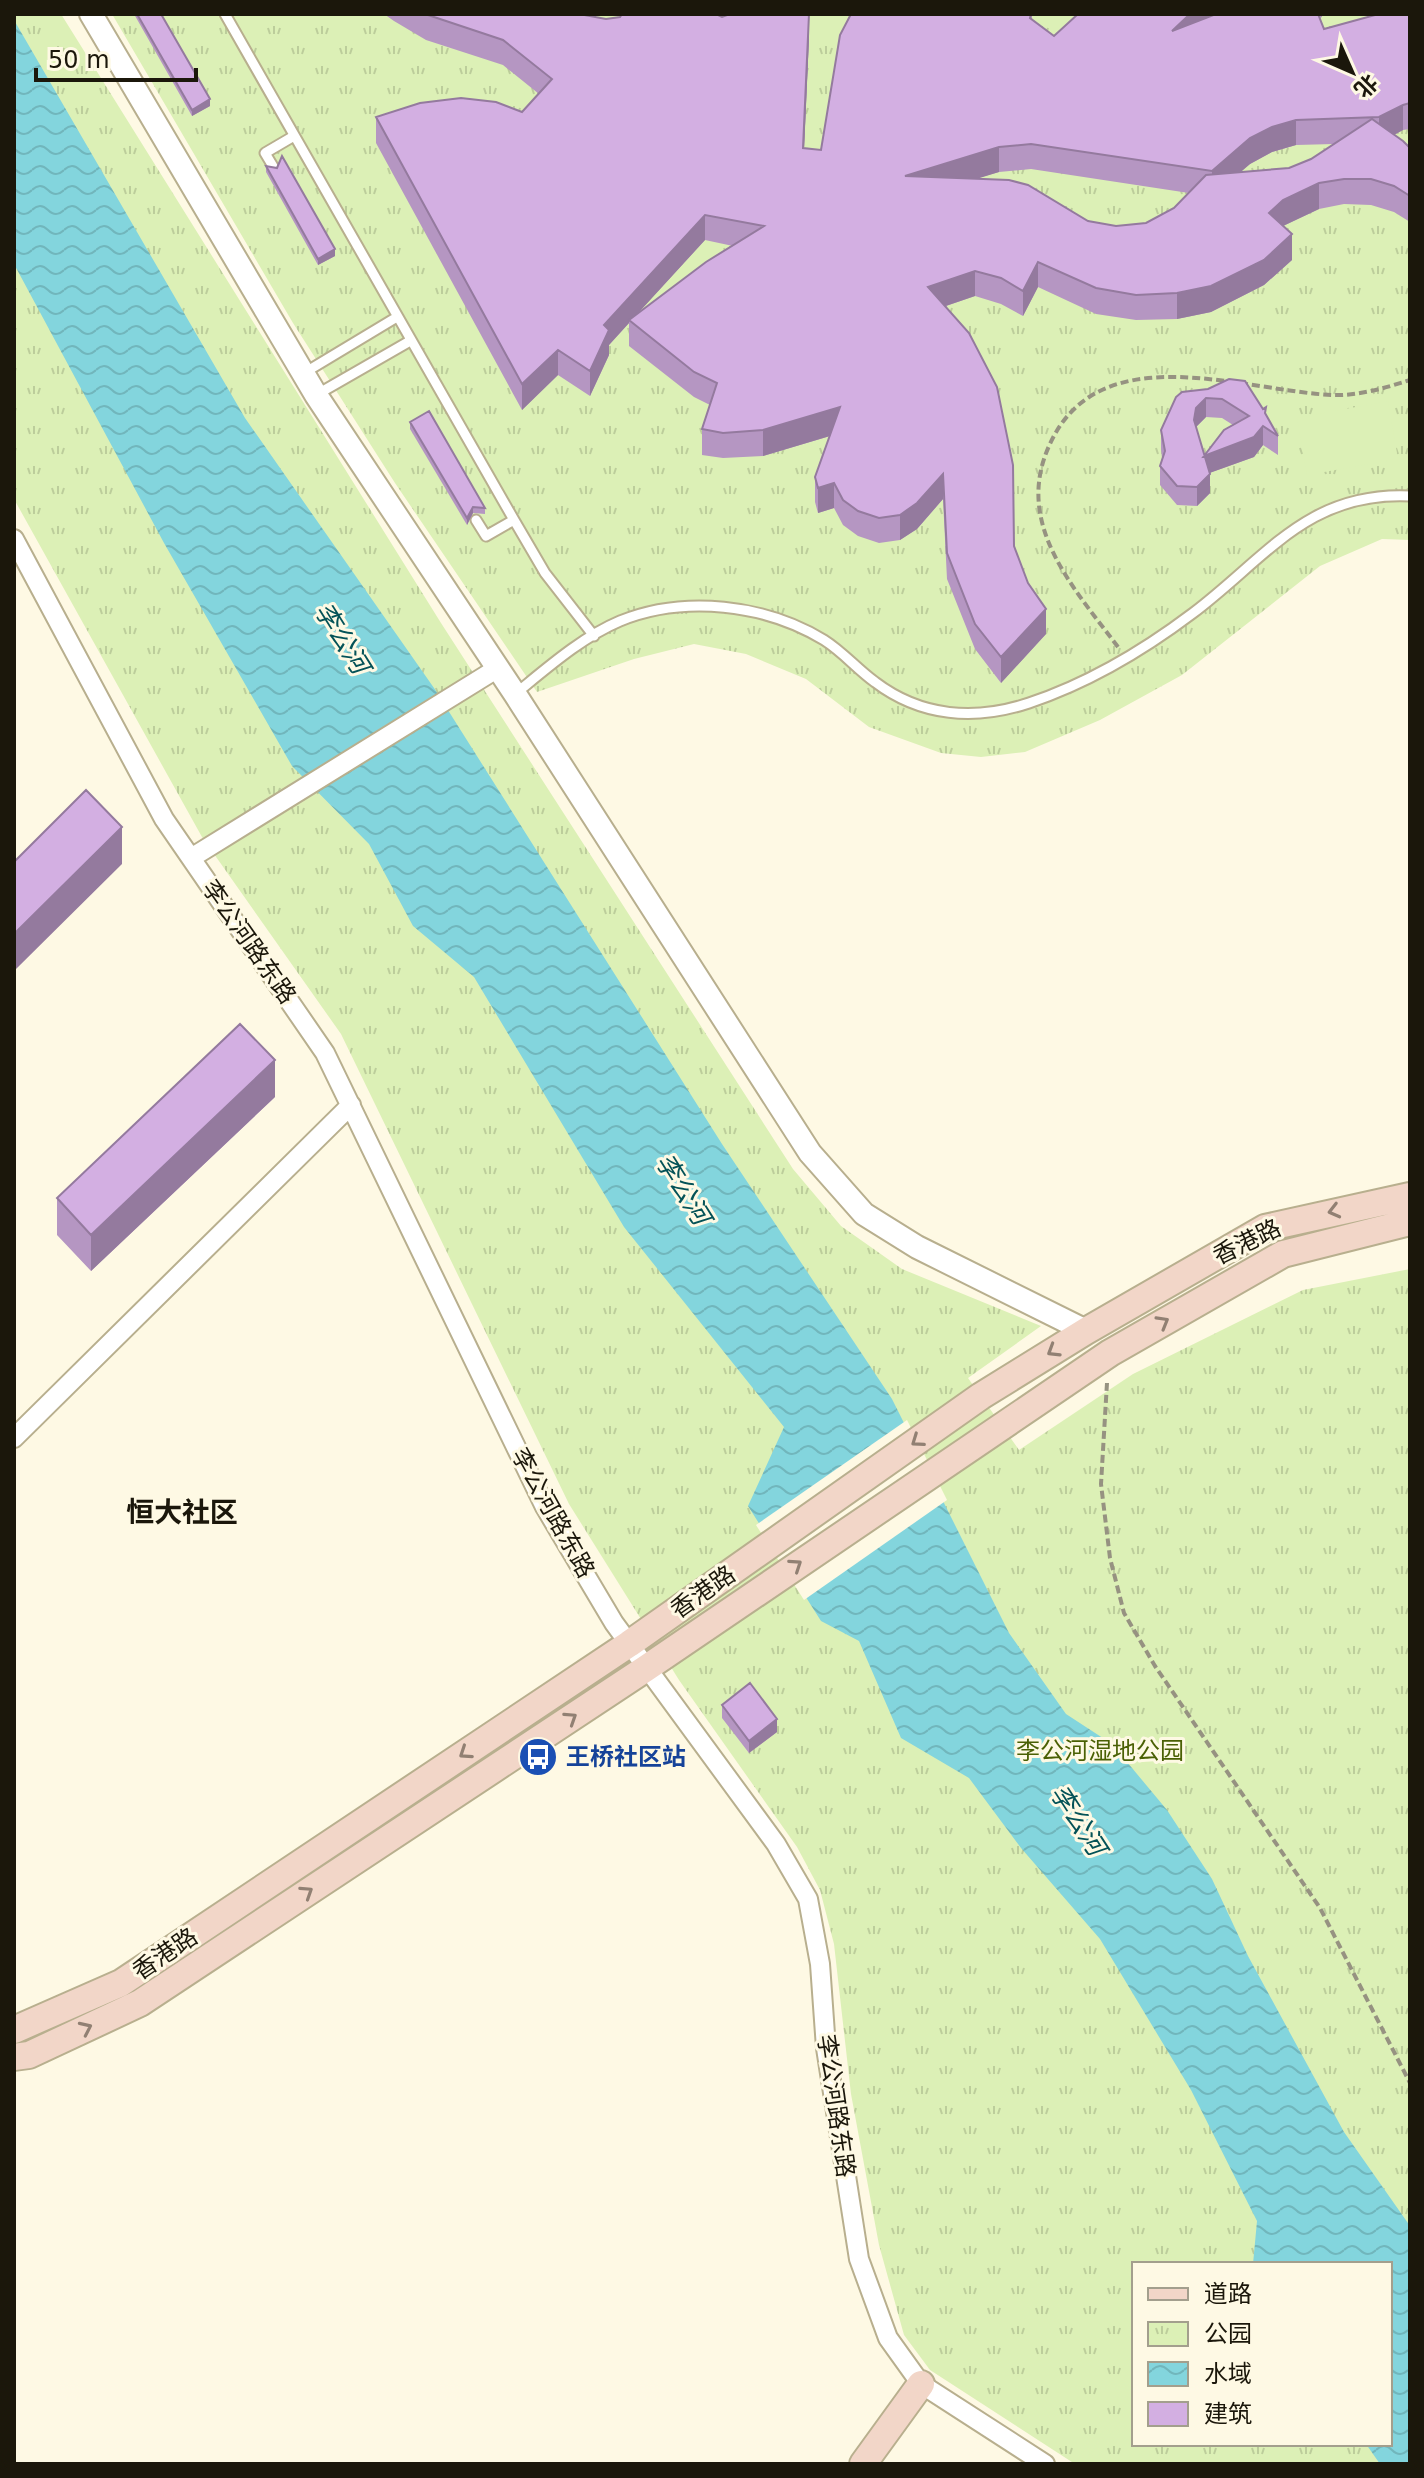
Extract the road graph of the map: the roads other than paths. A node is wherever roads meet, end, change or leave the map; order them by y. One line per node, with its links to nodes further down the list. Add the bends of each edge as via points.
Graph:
1 (91, 14): 7 (street)
2 (225, 14): 3 (lane)
3 (294, 136): 4 (lane, via 265,153); 5 (lane)
4 (274, 168)
5 (397, 317): 6 (lane); 7 (lane)
6 (410, 341): 8 (lane); 11 (lane)
7 (303, 373): 8 (street)
8 (316, 395): 14 (street)
9 (1410, 496): 13 (lane, via 1363,499 1328,510 1286,532 1196,610 1126,658 1031,703 996,712 962,715 902,701 822,639 744,610 699,605 656,611 620,621)
10 (476, 520): 11 (lane, via 486,536)
11 (514, 520): 13 (lane, via 545,573)
12 (14, 539): 16 (street, 李公河路东路, via 164,819)
13 (594, 636): 15 (lane)
14 (498, 668): 15 (street); 16 (street)
15 (515, 694): 20 (street, via 810,1153 864,1214 917,1247)
16 (191, 858): 17 (street, 李公河路东路, via 325,1053)
17 (351, 1105): 21 (street); 22 (street, 李公河路东路, via 545,1507)
18 (1410, 1196): 20 (main road, 香港路, one-way to 20, via 1265,1228)
19 (1410, 1222): 23 (main road, 香港路, one-way to 19, via 1110,1353 1283,1254)
20 (1086, 1331): 22 (main road, 香港路, one-way to 22, via 981,1396)
21 (14, 1438)
22 (629, 1644): 23 (street, 李公河路东路); 24 (main road, 香港路, one-way to 24, via 121,1983)
23 (645, 1669): 25 (main road, 香港路, one-way to 23, via 29,2055 140,2003); 26 (street, 李公河路东路, via 776,1844 808,1899 859,2259 888,2338)
24 (14, 2030)
25 (14, 2057)
26 (921, 2384): 27 (main road); 28 (street, 李公河路东路)
27 (863, 2464)
28 (1045, 2464)

